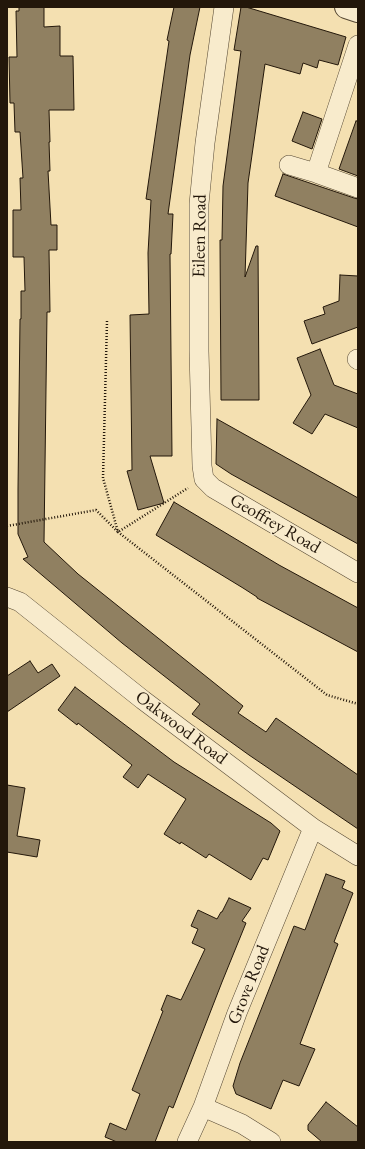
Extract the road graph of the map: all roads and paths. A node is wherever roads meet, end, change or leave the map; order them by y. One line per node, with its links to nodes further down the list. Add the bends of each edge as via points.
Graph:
1 (224, 7): 9 (street, Eileen Road, via 199,204 199,351)
2 (346, 7): 3 (street)
3 (358, 11)
4 (358, 45): 6 (street)
5 (289, 165): 6 (street)
6 (316, 173): 7 (street)
7 (358, 188)
8 (108, 321): 11 (path, via 103,478)
9 (203, 472): 11 (path); 12 (street, Geoffrey Road, via 213,488)
10 (7, 526): 11 (path, via 96,510)
11 (118, 532): 14 (path, via 327,696)
12 (358, 573)
13 (7, 597): 15 (street, Oakwood Road, via 20,602 143,700)
14 (358, 704)
15 (314, 828): 16 (street, Oakwood Road); 17 (street, Grove Road, via 237,1013)
16 (358, 856)
17 (203, 1107): 18 (street, Grove Road); 19 (street, via 242,1124)
18 (187, 1142)
19 (271, 1142)

